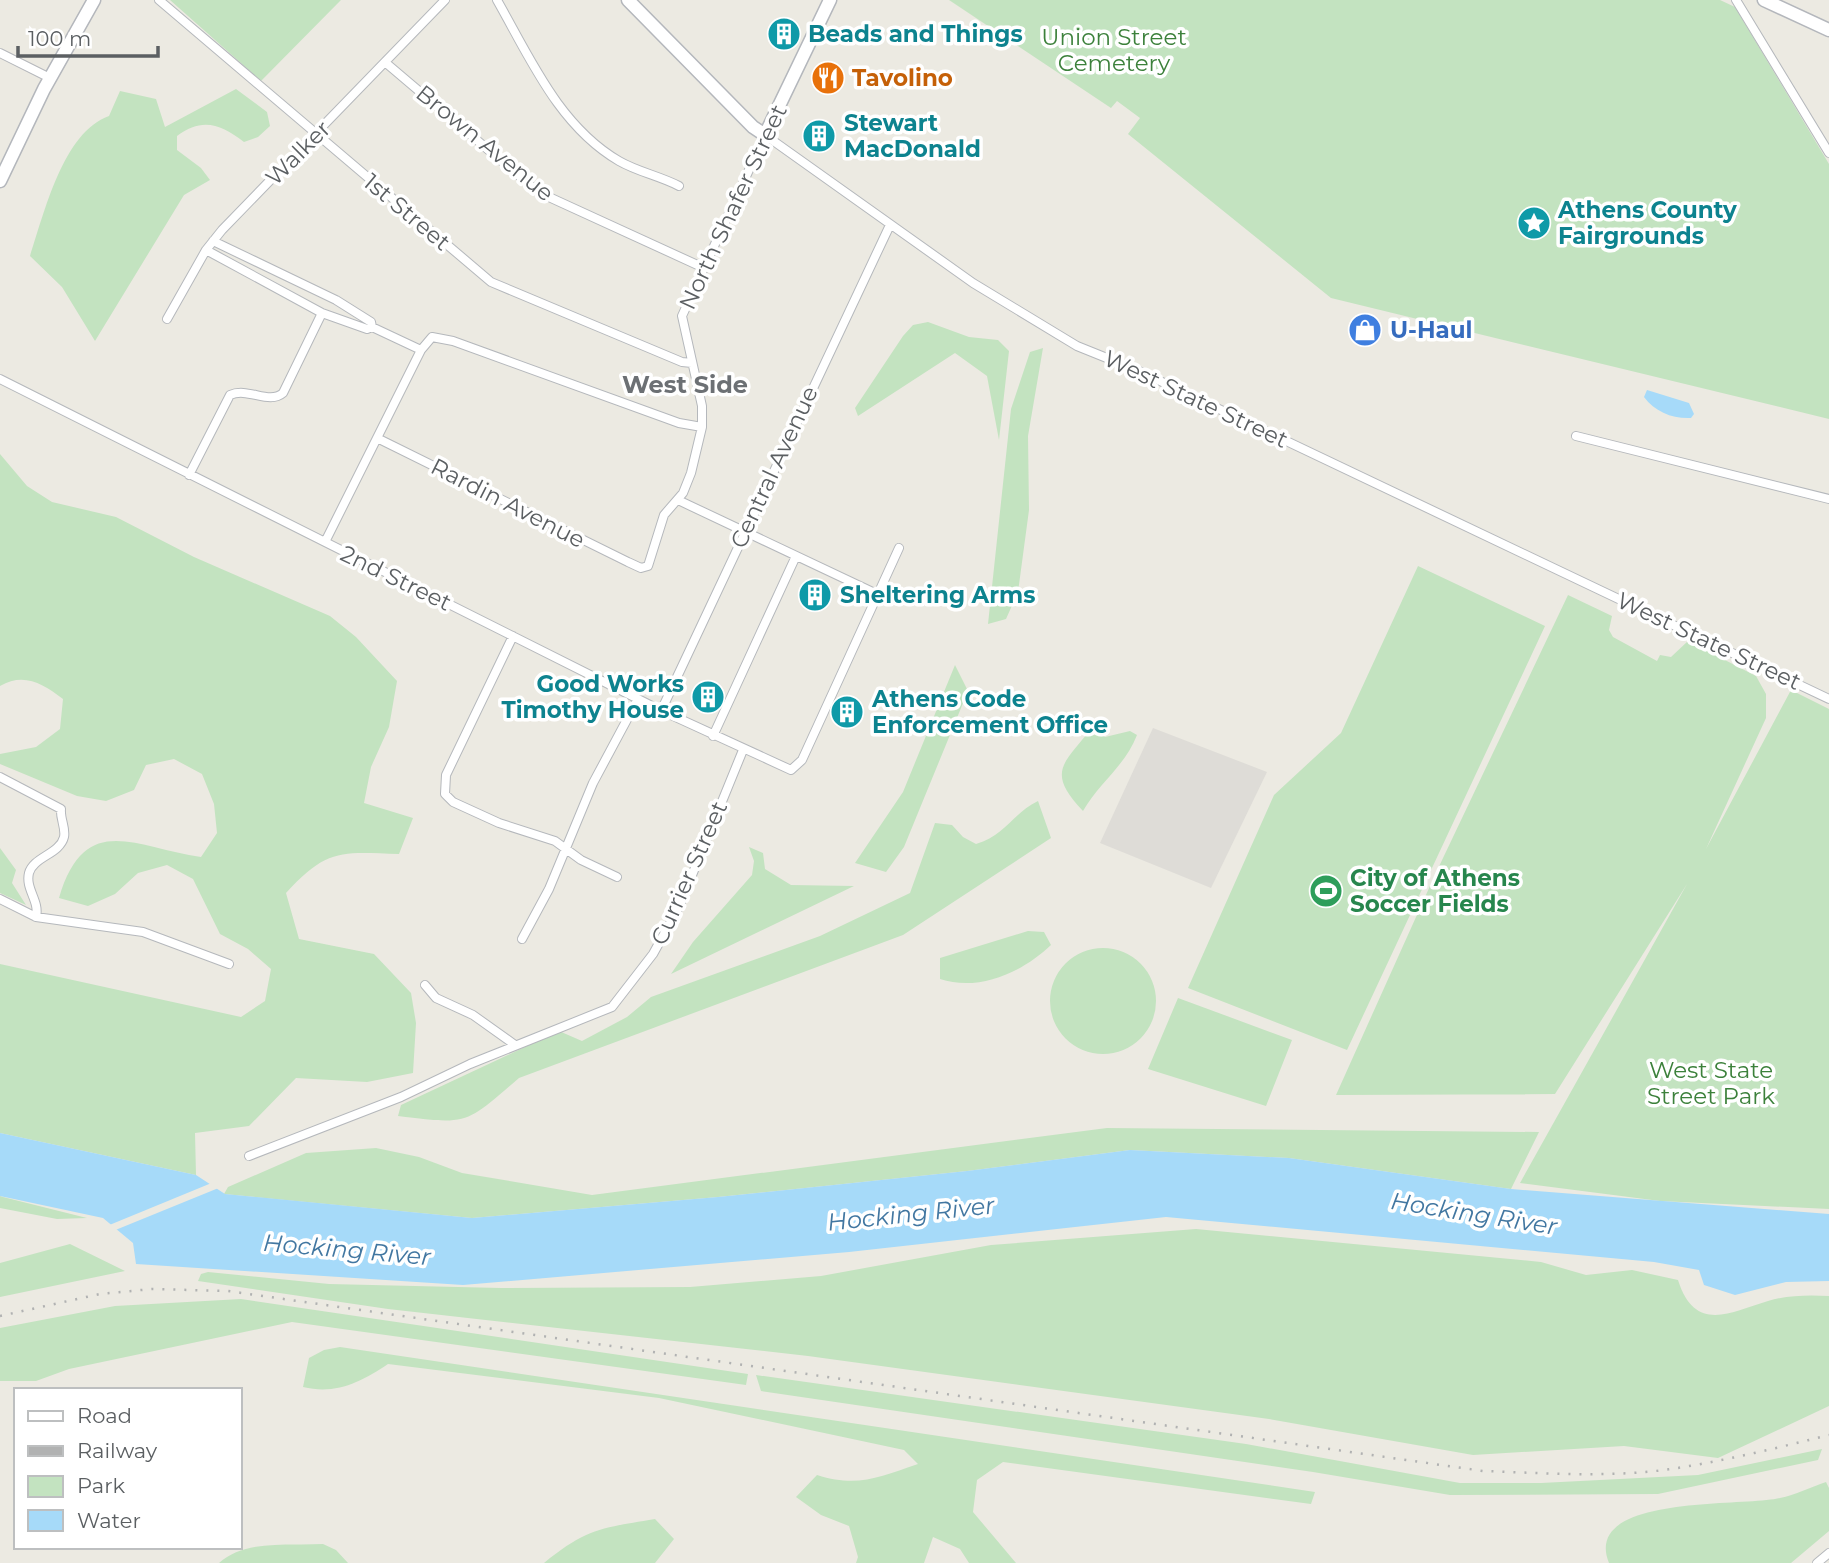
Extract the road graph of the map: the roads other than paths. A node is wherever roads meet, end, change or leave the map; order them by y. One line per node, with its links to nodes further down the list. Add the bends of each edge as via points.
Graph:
1 (94, 0): 12 (street)
2 (159, 0): 13 (street, 1st Street)
3 (445, 0): 11 (street, Walker)
4 (497, 0): 17 (street, via 554,98 587,137 626,165)
5 (628, 0): 14 (street, West State Street)
6 (829, 0): 14 (street, North Shafer Street)
7 (1736, 0): 15 (street)
8 (1764, 0): 9 (street)
9 (1829, 30)
10 (0, 53): 12 (street)
11 (386, 63): 13 (street, Walker); 21 (street, Brown Avenue, via 540,193)
12 (50, 78): 16 (street)
13 (314, 135): 19 (street, Walker); 26 (street, 1st Street, via 491,282)
14 (765, 135): 18 (street, West State Street); 21 (street, North Shafer Street)
15 (1829, 153)
16 (0, 181)
17 (679, 186)
18 (890, 225): 34 (street, Central Avenue); 42 (street, West State Street, via 973,283 1077,346 1152,376)
19 (213, 241): 20 (street, Walker); 24 (street, via 352,309)
20 (206, 250): 22 (street); 23 (street, Walker)
21 (704, 268): 26 (street, North Shafer Street, via 682,316)
22 (322, 313): 24 (street, via 367,330); 31 (street, via 284,393 274,398 244,392 230,395)
23 (167, 319)
24 (372, 327): 25 (street)
25 (421, 350): 28 (street, via 432,337 442,338 679,423); 30 (street)
26 (692, 363): 28 (street, North Shafer Street)
27 (0, 379): 31 (street, 2nd Street)
28 (702, 427): 33 (street, North Shafer Street, via 696,459)
29 (1576, 436): 32 (street)
30 (377, 439): 35 (street); 38 (street, Rardin Avenue)
31 (189, 475): 35 (street, 2nd Street)
32 (1829, 499)
33 (678, 500): 34 (street); 38 (street, North Shafer Street, via 664,515 651,562)
34 (745, 531): 37 (street); 43 (street, Central Avenue)
35 (325, 542): 40 (street, 2nd Street)
36 (899, 548): 39 (street)
37 (796, 556): 39 (street); 44 (street)
38 (638, 567)
39 (877, 594): 45 (street, 2nd Street, via 802,760 794,769)
40 (513, 636): 41 (street, 2nd Street); 47 (street, via 446,775 444,789 453,802)
41 (638, 699): 43 (street, 2nd Street); 47 (street, via 593,783)
42 (1829, 699)
43 (661, 711): 44 (street, 2nd Street)
44 (713, 736): 45 (street, 2nd Street)
45 (743, 750): 54 (street, Currier Street, via 679,907 622,997 589,1019)
46 (0, 777): 50 (street, via 61,809 62,842 29,873 38,906)
47 (566, 848): 48 (street); 51 (street)
48 (617, 877)
49 (0, 899): 50 (street)
50 (36, 917): 52 (street, via 143,932)
51 (522, 939)
52 (229, 964)
53 (425, 985): 54 (street, via 443,1003 473,1015)
54 (516, 1045): 55 (street, Currier Street, via 401,1097)
55 (249, 1156)
56 (1829, 1553): 57 (street)
57 (1817, 1563)

